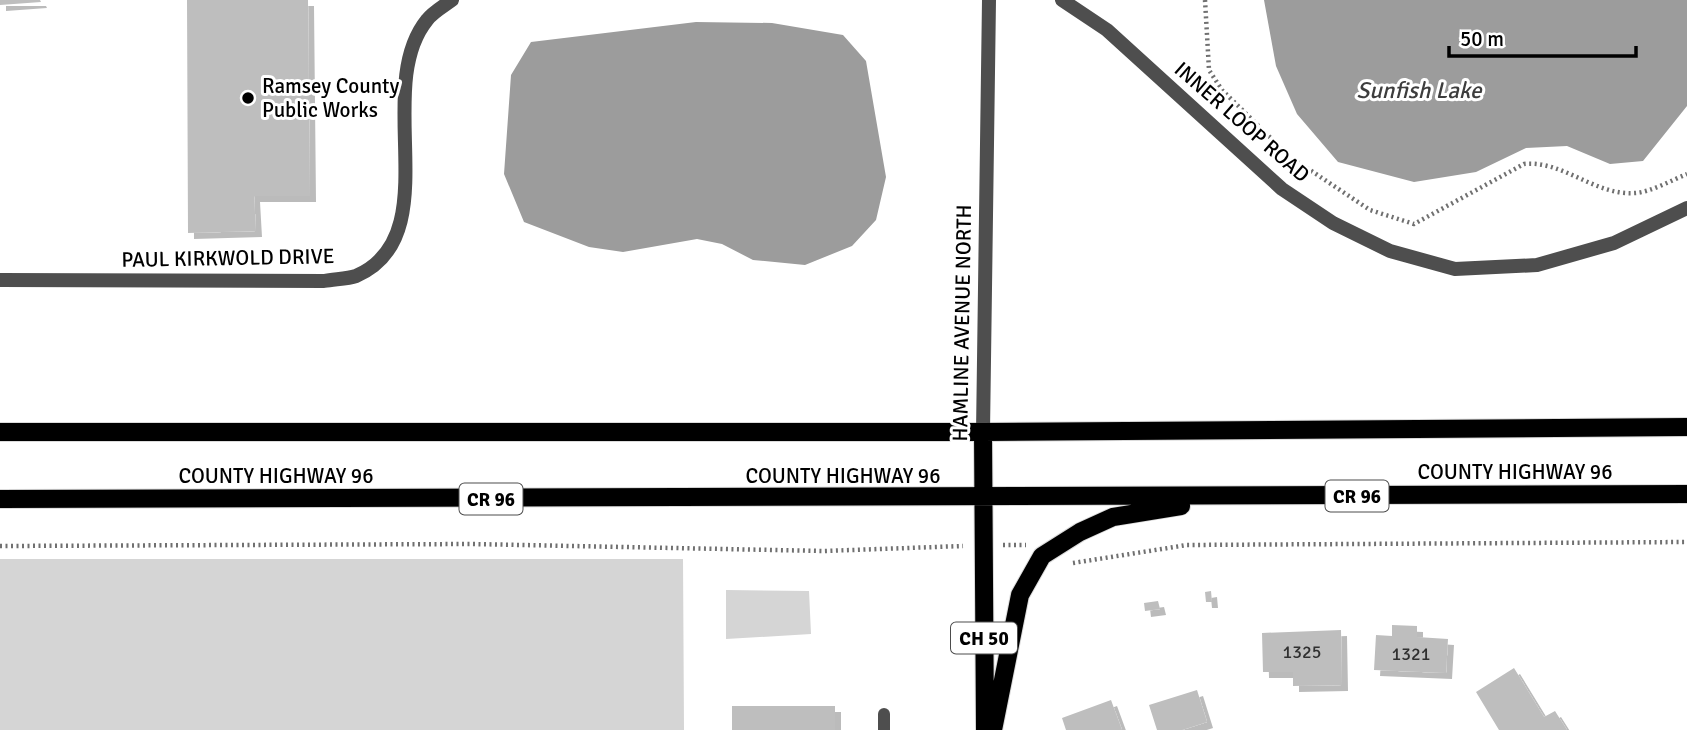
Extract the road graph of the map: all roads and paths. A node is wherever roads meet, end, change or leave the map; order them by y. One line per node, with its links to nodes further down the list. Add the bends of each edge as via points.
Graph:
1 (452, 0): 7 (street, PAUL KIRKWOLD DRIVE, via 426,20 404,80 404,205 399,233 381,257 356,276 324,281)
2 (989, 0): 10 (street, HAMLINE AVENUE NORTH)
3 (1062, 0): 6 (street, INNER LOOP ROAD, via 1107,30 1282,189 1333,223 1390,251 1455,268 1537,265 1614,243)
4 (1205, 0): 5 (path, via 1209,71 1222,90 1289,156 1370,210 1414,224 1524,164 1540,162 1612,192 1637,193)
5 (1687, 174)
6 (1687, 208)
7 (0, 280)
8 (1687, 427): 10 (main road, COUNTY HIGHWAY 96)
9 (0, 432): 10 (main road, COUNTY HIGHWAY 96)
10 (983, 432): 13 (main road, HAMLINE AVENUE NORTH / CH 50)
11 (1687, 494): 12 (main road, COUNTY HIGHWAY 96 / CR 96)
12 (1241, 496): 13 (main road, COUNTY HIGHWAY 96 / CR 96); 22 (main road, via 1113,517 1042,556 1020,594)
13 (983, 498): 14 (main road, COUNTY HIGHWAY 96 / CR 96); 17 (main road, HAMLINE AVENUE NORTH / CH 50)
14 (0, 499)
15 (1687, 542): 18 (path, via 1187,545)
16 (0, 546): 17 (path, via 472,544 824,551)
17 (983, 546): 21 (main road, HAMLINE AVENUE NORTH / CH 50)
18 (1062, 565)
19 (884, 714): 20 (lane)
20 (884, 730)
21 (985, 730)
22 (993, 730)

